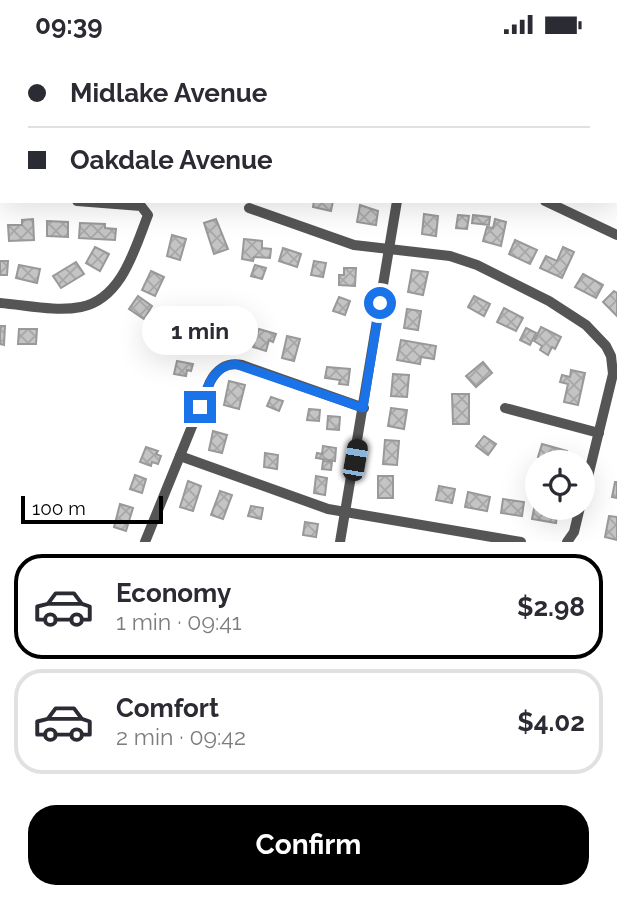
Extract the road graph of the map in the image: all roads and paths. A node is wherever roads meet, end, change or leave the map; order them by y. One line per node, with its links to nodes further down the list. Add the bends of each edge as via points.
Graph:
1 (103, 203): 7 (street, via 141,206 148,215 126,269 110,291 83,307)
2 (397, 203): 6 (street)
3 (549, 203): 5 (street)
4 (249, 208): 6 (street, via 330,238)
5 (617, 235)
6 (389, 250): 8 (street); 10 (street, via 462,259 586,325 602,340 612,363 612,386)
7 (0, 303)
8 (363, 408): 12 (street, via 242,365 226,365 210,382); 13 (street)
9 (505, 408): 10 (street)
10 (598, 433): 11 (street)
11 (594, 450)
12 (180, 456): 13 (street); 15 (street)
13 (346, 513): 16 (street); 17 (street)
14 (577, 520): 18 (street)
15 (145, 542)
16 (340, 542)
17 (522, 542)
18 (567, 542)

